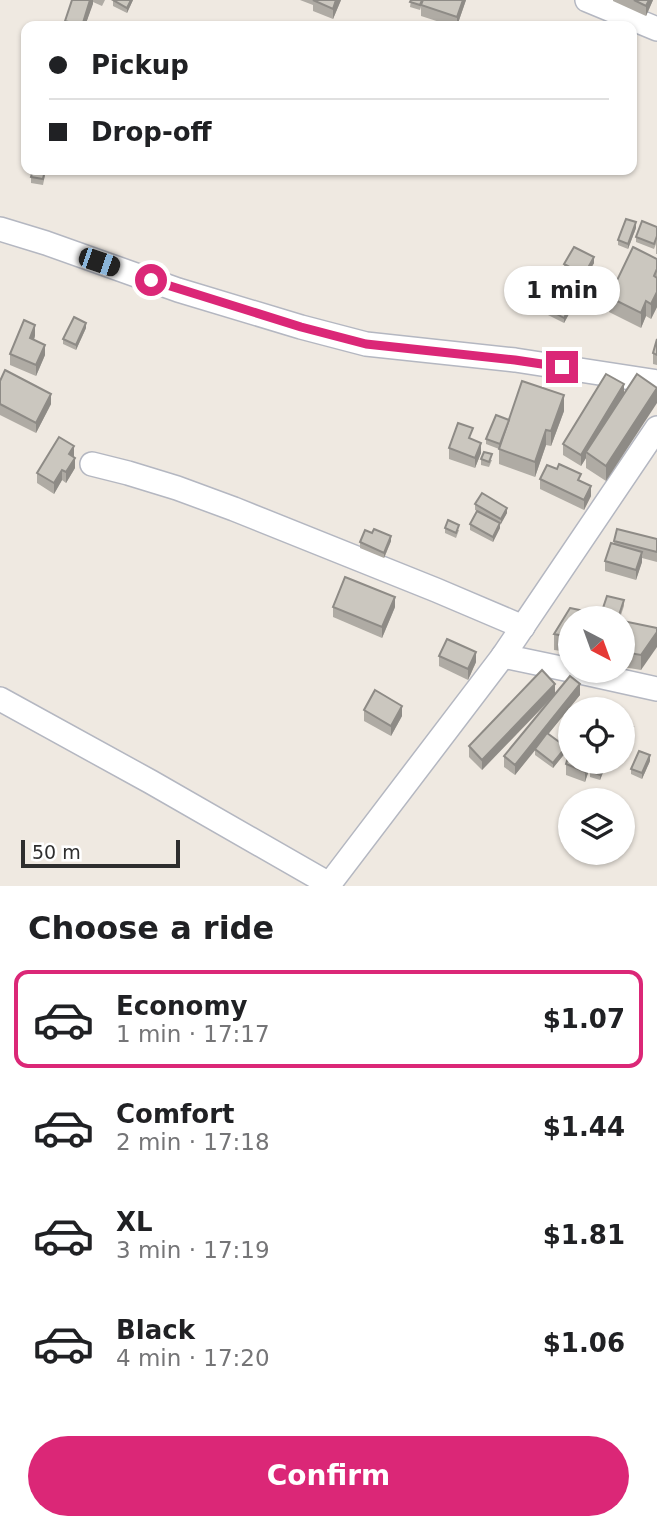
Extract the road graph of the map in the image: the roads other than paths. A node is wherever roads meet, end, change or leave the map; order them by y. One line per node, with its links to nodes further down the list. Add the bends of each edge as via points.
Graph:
1 (587, 0): 2 (street)
2 (657, 29)
3 (0, 229): 4 (street, via 178,290 366,344)
4 (657, 382)
5 (657, 428): 7 (street)
6 (92, 464): 7 (street, via 245,513)
7 (523, 626): 8 (street)
8 (503, 656): 9 (street); 13 (street)
9 (558, 667)
10 (630, 683): 11 (street)
11 (657, 689)
12 (0, 699): 13 (street)
13 (328, 885)

